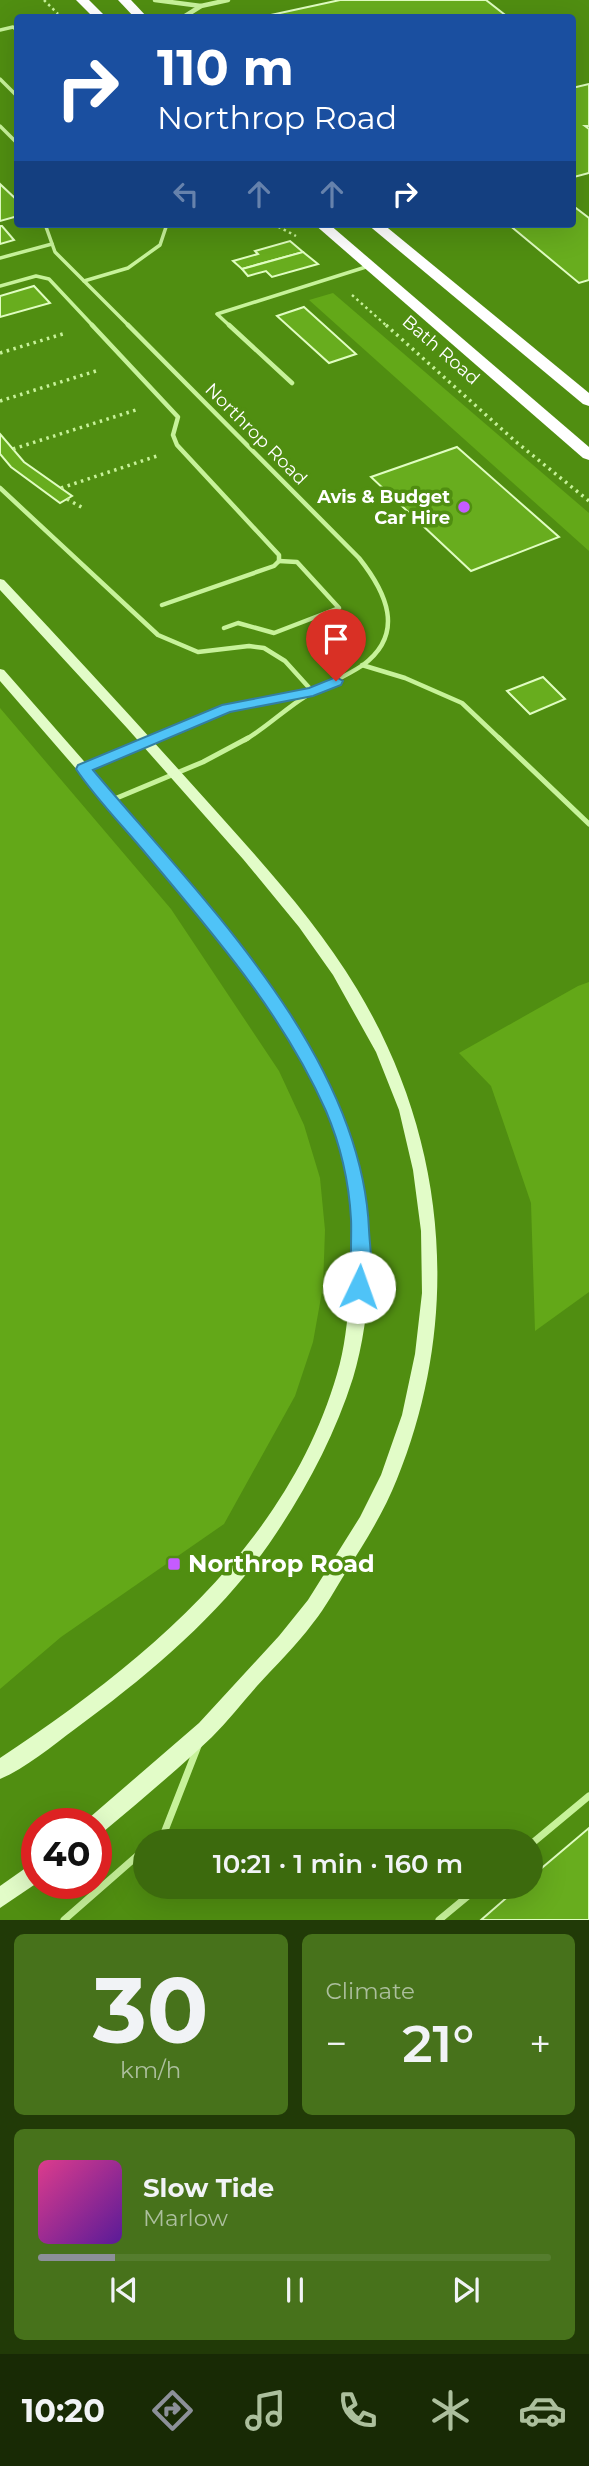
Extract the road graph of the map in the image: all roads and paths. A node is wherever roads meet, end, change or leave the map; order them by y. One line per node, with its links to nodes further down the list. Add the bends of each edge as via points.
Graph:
1 (44, 0): 7 (path)
2 (82, 0): 8 (highway)
3 (124, 0): 9 (highway)
4 (155, 0): 6 (street)
5 (228, 0): 6 (street)
6 (201, 6): 10 (street)
7 (57, 14)
8 (97, 14)
9 (138, 14)
10 (188, 14)
11 (0, 79): 12 (lane)
12 (14, 93)
13 (0, 126): 14 (lane)
14 (8, 133): 15 (lane); 16 (lane)
15 (0, 135)
16 (14, 140)
17 (46, 228): 23 (lane, Northrop Road)
18 (166, 228): 27 (lane, via 160,245 128,268)
19 (281, 228): 22 (path)
20 (326, 228): 25 (highway, Bath Road)
21 (379, 228): 34 (highway)
22 (298, 236)
23 (52, 244): 24 (lane); 27 (lane, Northrop Road)
24 (0, 258)
25 (369, 266): 26 (lane); 38 (highway, Bath Road)
26 (338, 275): 32 (lane, via 216,314); 42 (path, Bath Road, via 355,300)
27 (84, 281): 48 (lane, Northrop Road, via 380,583 389,611 386,635)
28 (0, 286): 44 (lane, via 36,276 49,279 178,417 173,435 177,445 279,555)
29 (67, 333): 30 (path)
30 (0, 353)
31 (102, 370): 33 (path)
32 (292, 383)
33 (0, 401)
34 (589, 401)
35 (136, 410): 36 (path)
36 (13, 449)
37 (163, 454): 40 (path)
38 (589, 455)
39 (0, 488): 50 (lane, via 158,635 203,652 248,645 265,648)
40 (61, 488)
41 (67, 499): 43 (path)
42 (589, 501)
43 (83, 508)
44 (279, 561): 46 (lane); 47 (lane, via 297,562 339,608 274,633 238,623)
45 (0, 583): 51 (street)
46 (162, 605)
47 (224, 628)
48 (362, 665): 50 (lane, Northrop Road); 55 (lane, via 462,703)
49 (0, 673): 52 (street)
50 (313, 692): 51 (lane, Northrop Road, via 227,708); 53 (lane, Northrop Road, via 251,736)
51 (147, 740): 52 (lane, Northrop Road); 53 (street)
52 (83, 769): 54 (street)
53 (174, 772): 54 (lane, Northrop Road); 56 (street, via 299,915 356,998 382,1048 418,1148 429,1212 432,1272 427,1340 390,1477 307,1617)
54 (111, 800): 57 (street, via 229,942 310,1062 335,1113 351,1163 362,1268 343,1383 295,1492 257,1547 217,1598 170,1645 112,1693)
55 (589, 824)
56 (203, 1733): 59 (street); 60 (lane)
57 (0, 1769)
58 (589, 1796): 61 (lane)
59 (112, 1811)
60 (166, 1829)
61 (543, 1834)
62 (133, 1860): 66 (lane)
63 (21, 1882): 64 (street)
64 (0, 1898)
65 (464, 1899): 67 (lane)
66 (64, 1920)
67 (439, 1920)

